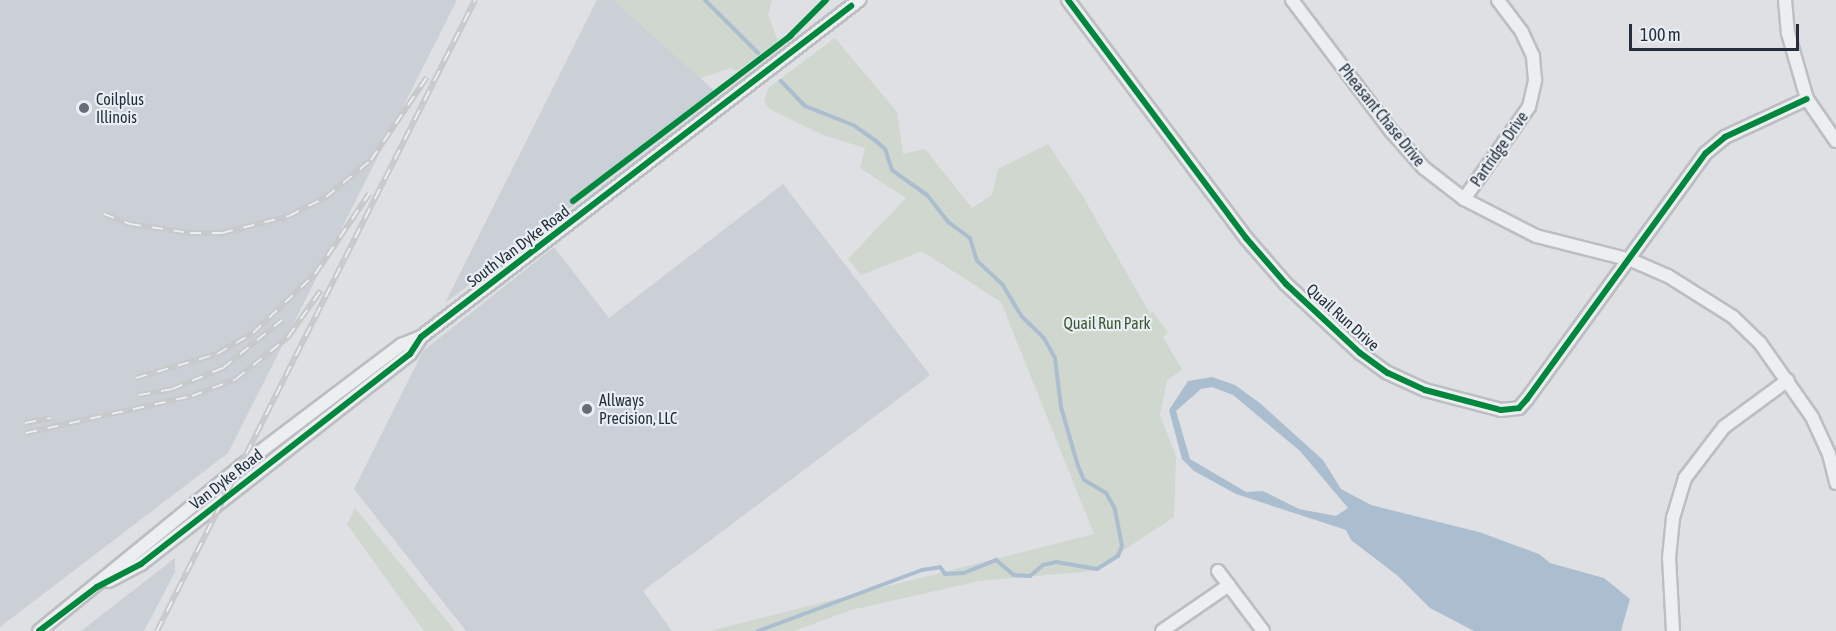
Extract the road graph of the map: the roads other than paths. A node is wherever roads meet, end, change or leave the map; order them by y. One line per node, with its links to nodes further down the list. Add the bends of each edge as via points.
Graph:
1 (859, 0): 10 (street, South Van Dyke Road)
2 (1068, 0): 9 (street, Quail Run Drive, via 1267,264 1360,353 1388,373 1425,390 1501,410 1519,408)
3 (1292, 0): 8 (street, Pheasant Chase Drive, via 1392,132 1424,168)
4 (1498, 0): 8 (street, Partridge Drive, via 1533,56 1535,80 1529,107)
5 (1785, 0): 6 (street, via 1788,33)
6 (1807, 99): 7 (street); 9 (street, Quail Run Drive, via 1725,137 1706,153)
7 (1836, 141)
8 (1464, 200): 9 (street, Pheasant Chase Drive, via 1536,236)
9 (1631, 260): 11 (street, Pheasant Chase Drive, via 1668,276 1733,317 1760,343)
10 (421, 338): 15 (street, Van Dyke Road, via 401,345 250,459 131,552 97,587)
11 (1788, 380): 12 (street, Pheasant Chase Drive, via 1829,454); 18 (street, via 1724,427 1685,478 1673,519 1669,558)
12 (1836, 483)
13 (1218, 571): 14 (street)
14 (1229, 585): 16 (street); 17 (street)
15 (39, 631)
16 (1162, 631)
17 (1263, 631)
18 (1673, 631)

